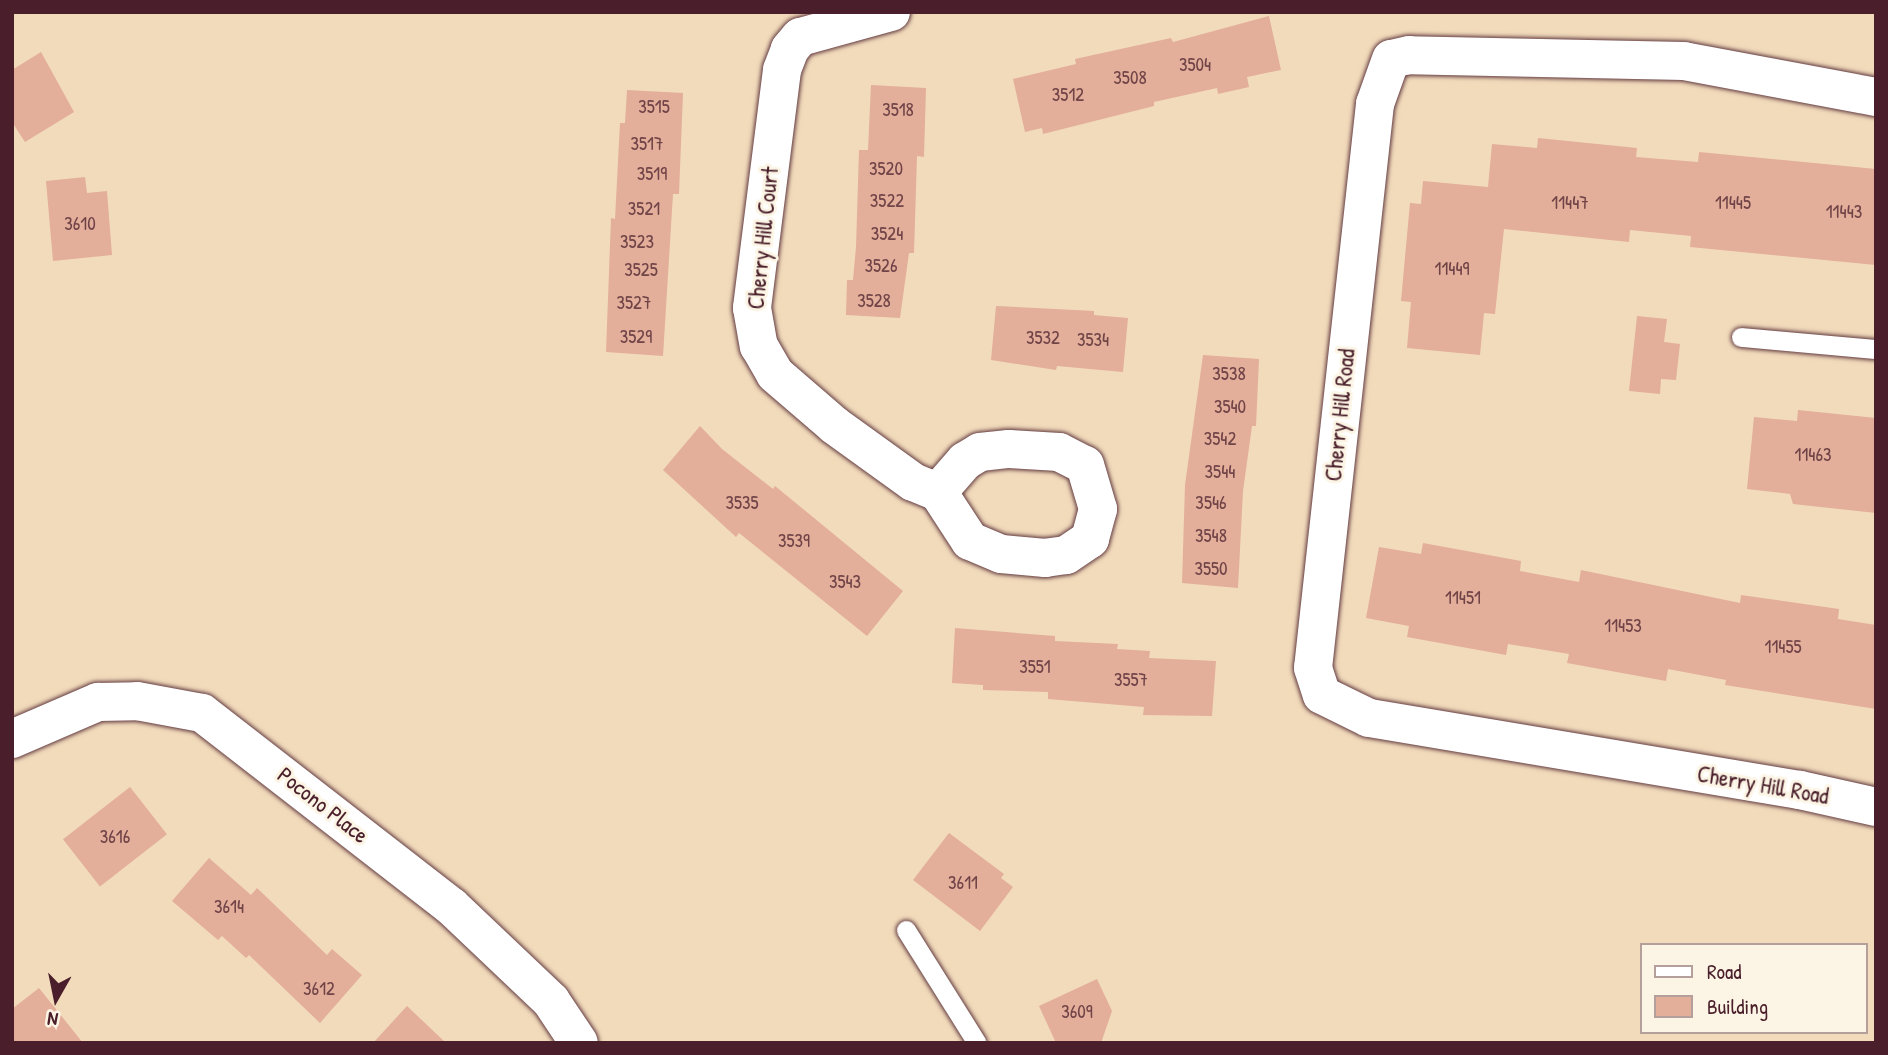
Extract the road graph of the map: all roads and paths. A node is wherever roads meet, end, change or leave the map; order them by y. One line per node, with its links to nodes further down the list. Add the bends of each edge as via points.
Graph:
1 (891, 12): 5 (street, Cherry Hill Court, via 800,37 790,49 782,70 752,308 759,346 775,374 834,425 913,482)
2 (1876, 97): 7 (street, Cherry Hill Road, via 1684,61 1409,55 1391,59 1380,78 1375,104 1314,668 1322,695 1369,718 1800,790)
3 (1741, 337): 4 (lane)
4 (1876, 349)
5 (937, 492)
6 (12, 739): 9 (street, Pocono Place, via 98,702 137,701 202,713 451,906 551,1001)
7 (1876, 807)
8 (906, 930): 10 (lane)
9 (579, 1043)
10 (977, 1043)

